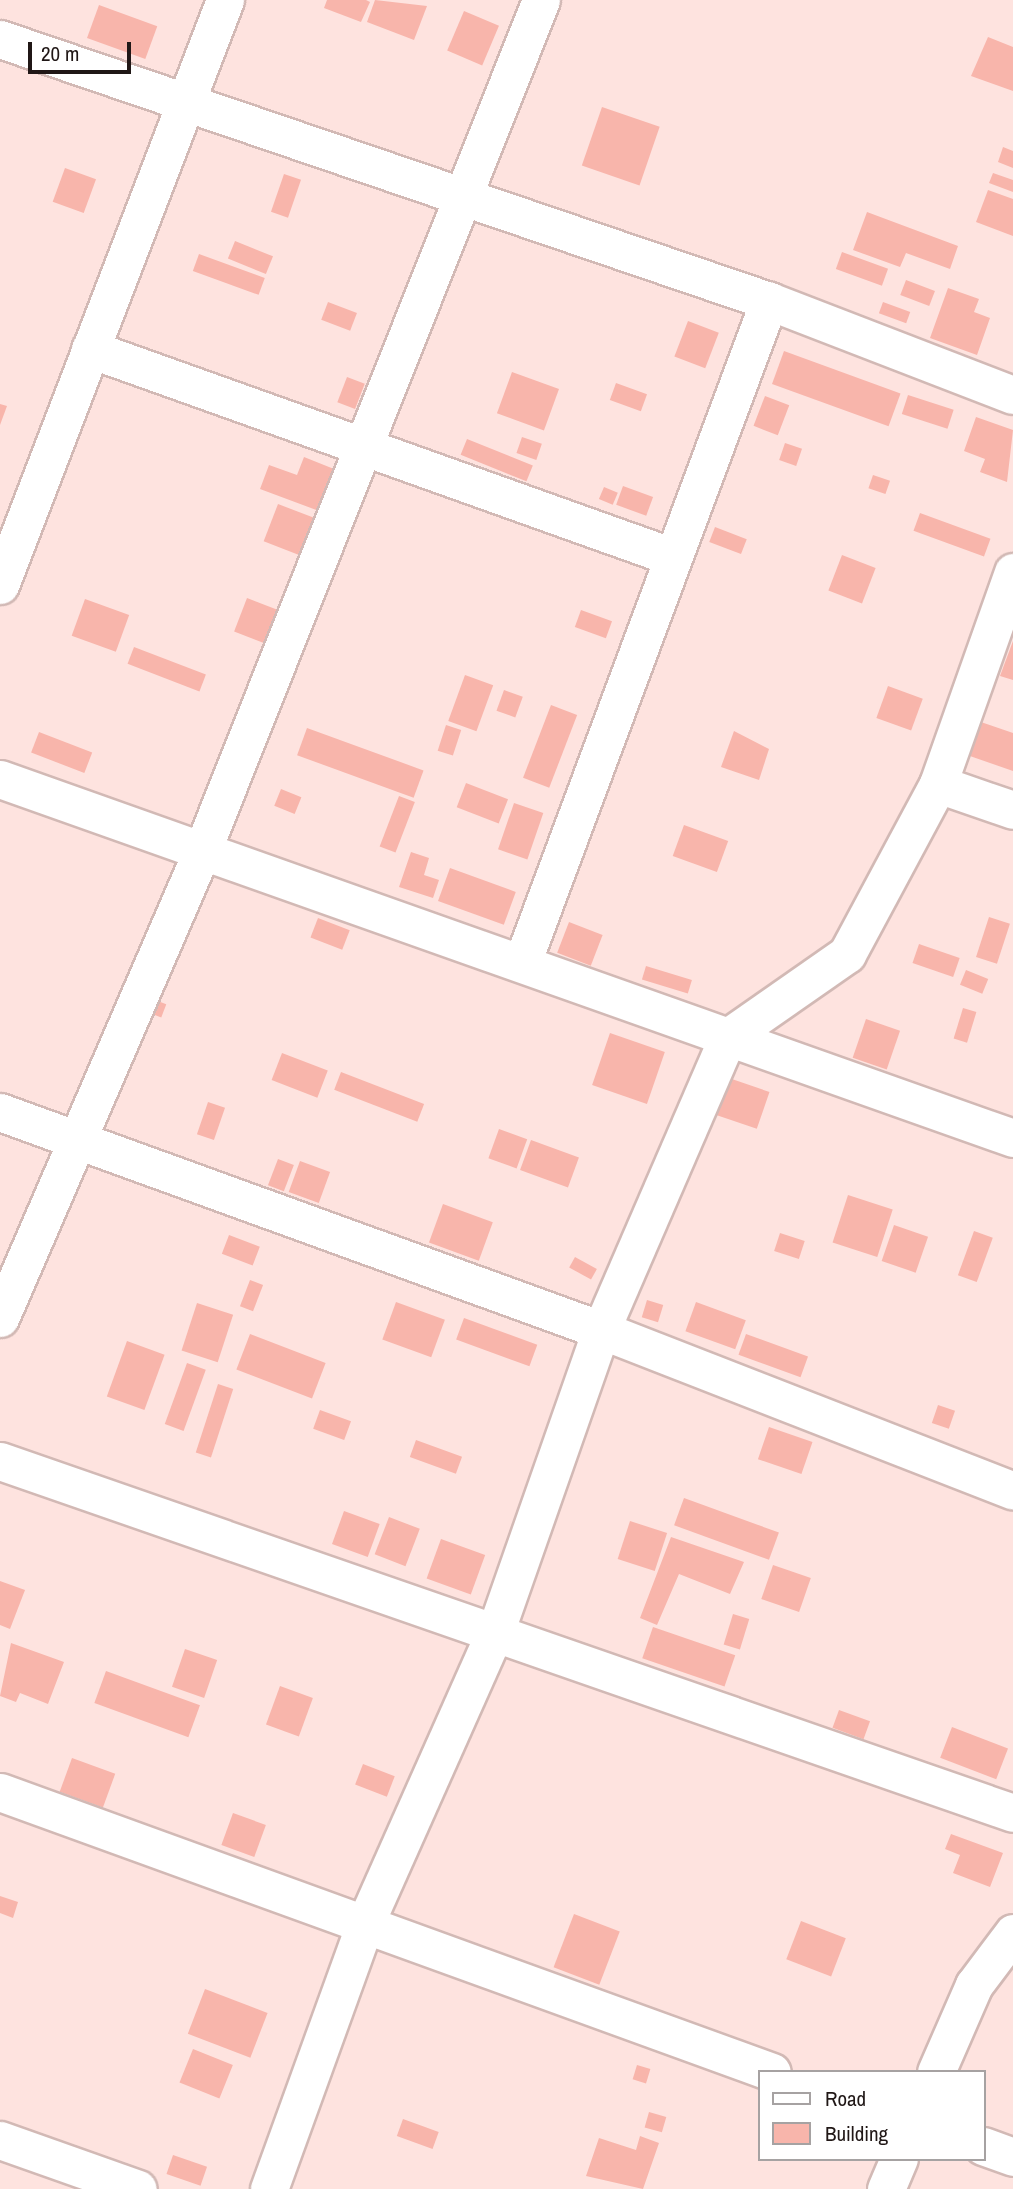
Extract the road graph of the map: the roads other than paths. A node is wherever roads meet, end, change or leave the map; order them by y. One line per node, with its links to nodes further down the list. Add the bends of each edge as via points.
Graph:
1 (225, 0): 4 (street)
2 (541, 0): 5 (street)
3 (0, 39): 4 (street)
4 (184, 102): 5 (street); 7 (street)
5 (462, 196): 6 (street); 9 (street)
6 (769, 301): 8 (street); 10 (street)
7 (90, 349): 9 (street); 12 (street)
8 (1013, 395)
9 (363, 446): 10 (street); 16 (street)
10 (673, 557): 17 (street)
11 (1013, 572): 14 (street)
12 (0, 585)
13 (0, 779): 16 (street)
14 (938, 784): 15 (street); 18 (street, via 847,954)
15 (1013, 810)
16 (202, 850): 17 (street); 21 (street)
17 (522, 963): 18 (street)
18 (729, 1037): 20 (street); 23 (street)
19 (0, 1112): 21 (street)
20 (1013, 1138)
21 (76, 1140): 22 (street); 23 (street)
22 (0, 1318)
23 (601, 1330): 25 (street); 26 (street)
24 (0, 1461): 26 (street)
25 (1013, 1491)
26 (496, 1630): 28 (street); 29 (street)
27 (0, 1792): 29 (street)
28 (1013, 1813)
29 (364, 1926): 31 (street); 38 (street)
30 (1013, 1933): 32 (street, via 974,1985)
31 (766, 2070)
32 (937, 2070)
33 (0, 2140): 37 (street)
34 (985, 2147): 35 (street)
35 (1013, 2157)
36 (899, 2161): 39 (street)
37 (138, 2189)
38 (269, 2189)
39 (886, 2189)

